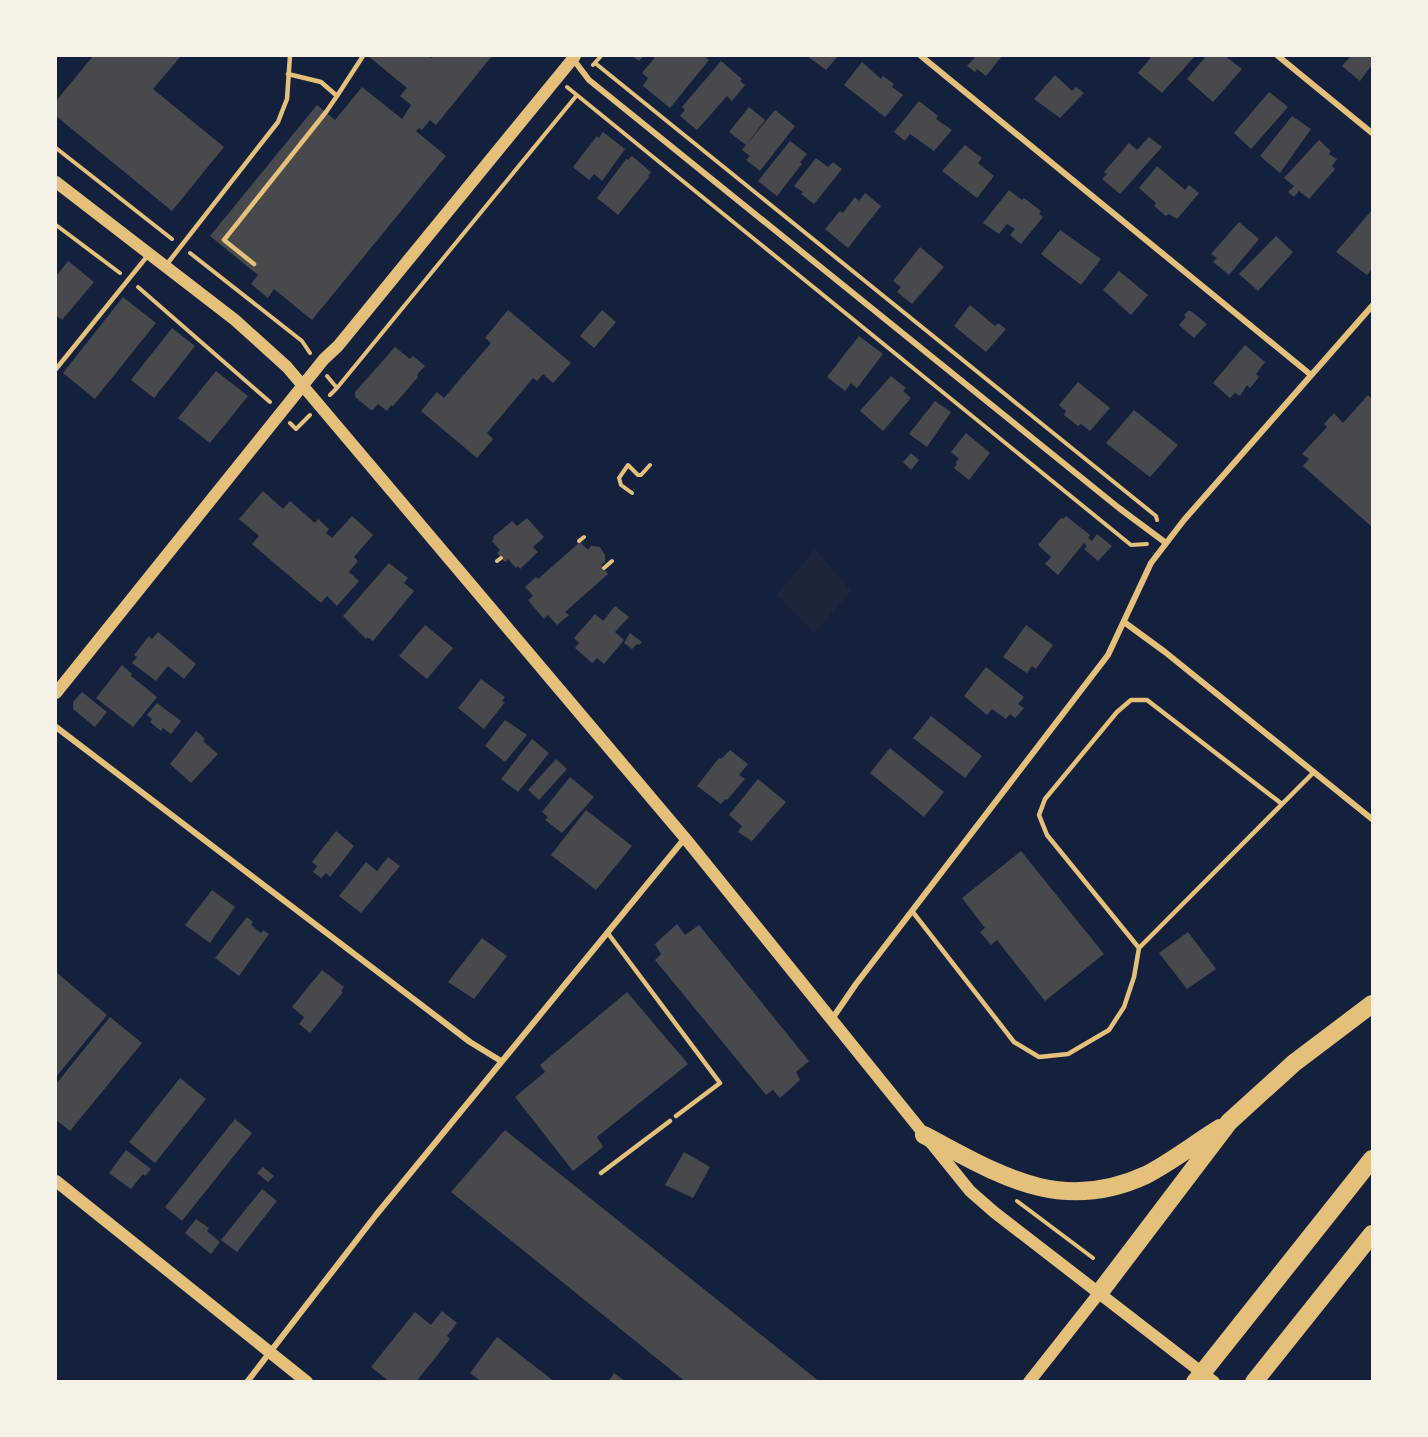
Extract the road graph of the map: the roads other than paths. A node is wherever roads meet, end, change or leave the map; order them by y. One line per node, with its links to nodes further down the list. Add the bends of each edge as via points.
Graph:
1 (290, 56): 6 (lane)
2 (363, 56): 7 (lane)
3 (921, 56): 15 (street)
4 (1278, 56): 8 (street)
5 (574, 57): 16 (main road); 17 (street, via 589,80)
6 (288, 74): 7 (lane, via 321,82); 12 (lane, via 286,99 278,122)
7 (337, 96): 11 (lane, via 224,240)
8 (1372, 133)
9 (56, 183): 10 (main road)
10 (149, 254): 12 (main road); 14 (lane)
11 (254, 264)
12 (165, 267): 16 (main road, via 235,320 287,367)
13 (1372, 306): 15 (street)
14 (56, 369)
15 (1311, 375): 17 (street)
16 (302, 387): 19 (main road); 24 (main road)
17 (1166, 543): 18 (street, via 1151,563)
18 (1124, 622): 21 (street); 25 (street, via 1108,655)
19 (56, 693)
20 (56, 727): 30 (street, via 470,1042)
21 (1314, 772): 22 (lane); 23 (street)
22 (1282, 804): 27 (lane); 27 (lane, via 1147,700 1131,700 1117,712 1045,799 1039,815 1047,835)
23 (1372, 819)
24 (685, 838): 26 (street); 29 (main road)
25 (912, 911): 27 (lane, via 1014,1042 1039,1057 1068,1054 1109,1030 1124,1007); 29 (street)
26 (607, 932): 30 (street); 31 (lane, via 720,1083)
27 (1138, 948)
28 (1372, 1004): 33 (highway, via 1294,1063)
29 (831, 1019): 34 (main road)
30 (501, 1061): 40 (street)
31 (676, 1116)
32 (670, 1121): 36 (lane)
33 (1229, 1122): 34 (highway, via 1146,1175 1085,1191 1021,1183); 39 (highway)
34 (924, 1135): 39 (main road, via 978,1198)
35 (1372, 1159): 44 (highway)
36 (601, 1173)
37 (56, 1181): 40 (main road)
38 (1372, 1234): 46 (highway)
39 (1100, 1292): 43 (main road); 45 (main road)
40 (270, 1352): 41 (street); 42 (main road)
41 (247, 1382)
42 (307, 1382)
43 (1029, 1382)
44 (1195, 1382)
45 (1214, 1382)
46 (1254, 1382)

